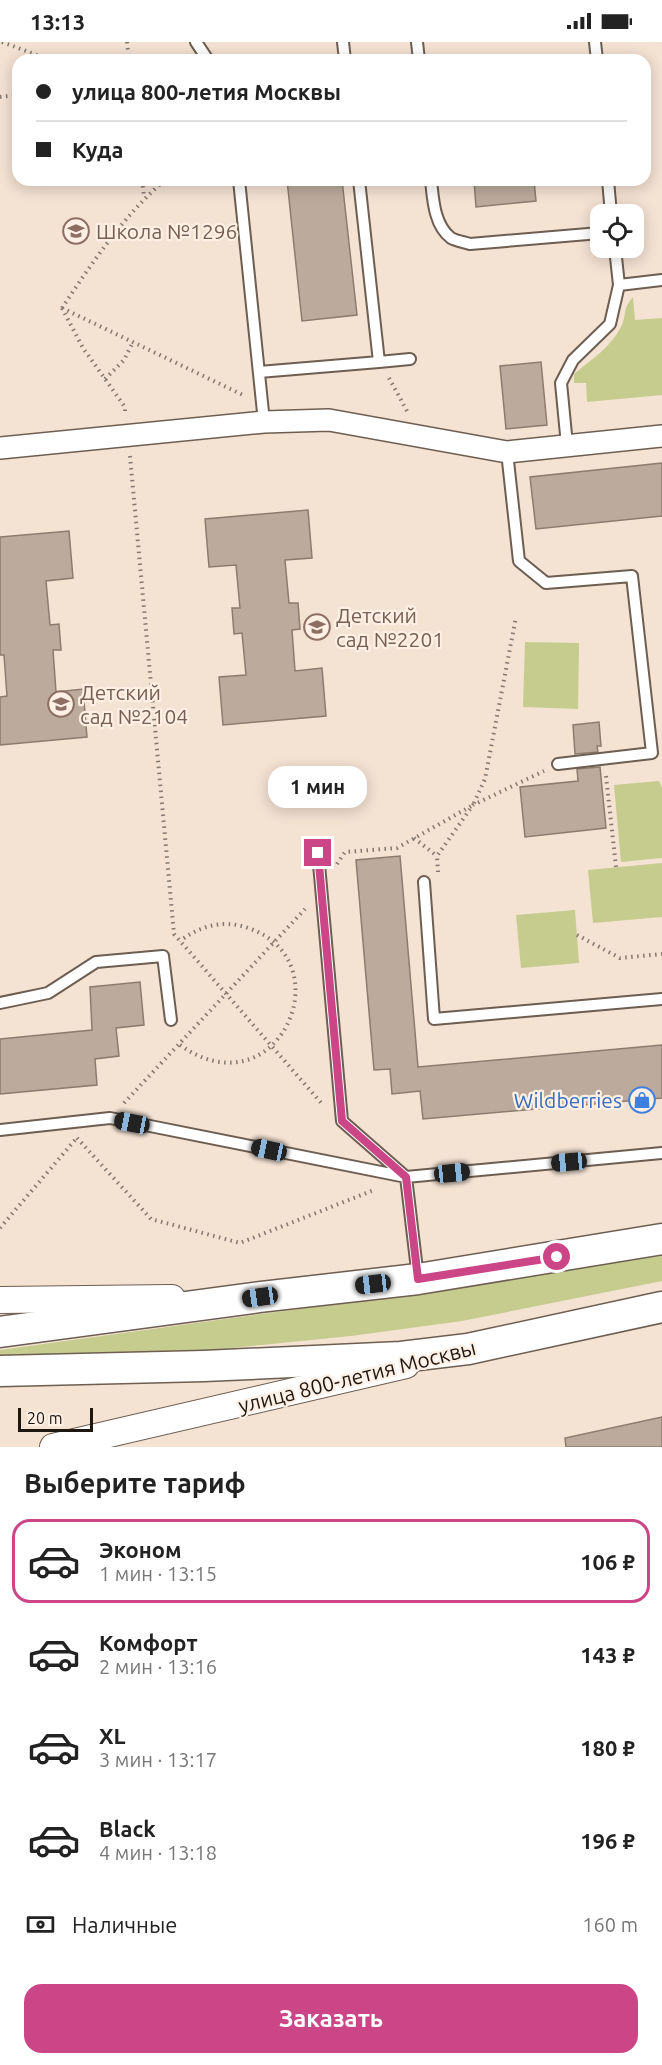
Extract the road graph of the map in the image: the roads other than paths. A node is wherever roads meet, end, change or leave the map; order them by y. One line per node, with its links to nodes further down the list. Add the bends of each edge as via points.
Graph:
1 (240, 186): 12 (lane)
2 (360, 186): 11 (lane)
3 (432, 186): 6 (lane, via 441,224 452,238 470,244)
4 (609, 186): 5 (lane)
5 (610, 204)
6 (590, 234)
7 (616, 258): 9 (lane)
8 (662, 280): 9 (lane)
9 (619, 285): 15 (lane, via 610,324 573,360 561,383)
10 (410, 358): 11 (lane)
11 (379, 362): 12 (lane)
12 (259, 372): 13 (lane)
13 (263, 413): 16 (street, via 128,435); 17 (street, via 329,420)
14 (662, 436): 15 (street)
15 (567, 445): 17 (street)
16 (0, 448)
17 (507, 452): 18 (lane, via 519,561 546,583 632,576 652,753)
18 (558, 764)
19 (318, 853): 26 (lane, via 342,1121)
20 (424, 882): 21 (lane, via 434,1019)
21 (662, 999)
22 (0, 1003): 23 (lane, via 48,993 96,962 163,956)
23 (171, 1020)
24 (0, 1130): 26 (lane, via 110,1118)
25 (662, 1153): 26 (lane)
26 (406, 1177): 28 (lane)
27 (662, 1239): 28 (main road)
28 (418, 1279): 29 (main road)
29 (260, 1297): 30 (street); 32 (main road)
30 (0, 1300)
31 (662, 1307): 33 (main road, улица 800-летия Москвы)
32 (0, 1332)
33 (468, 1348): 34 (main road, via 352,1360); 35 (street, улица 800-летия Москвы, via 356,1378)
34 (0, 1371)
35 (53, 1447)

